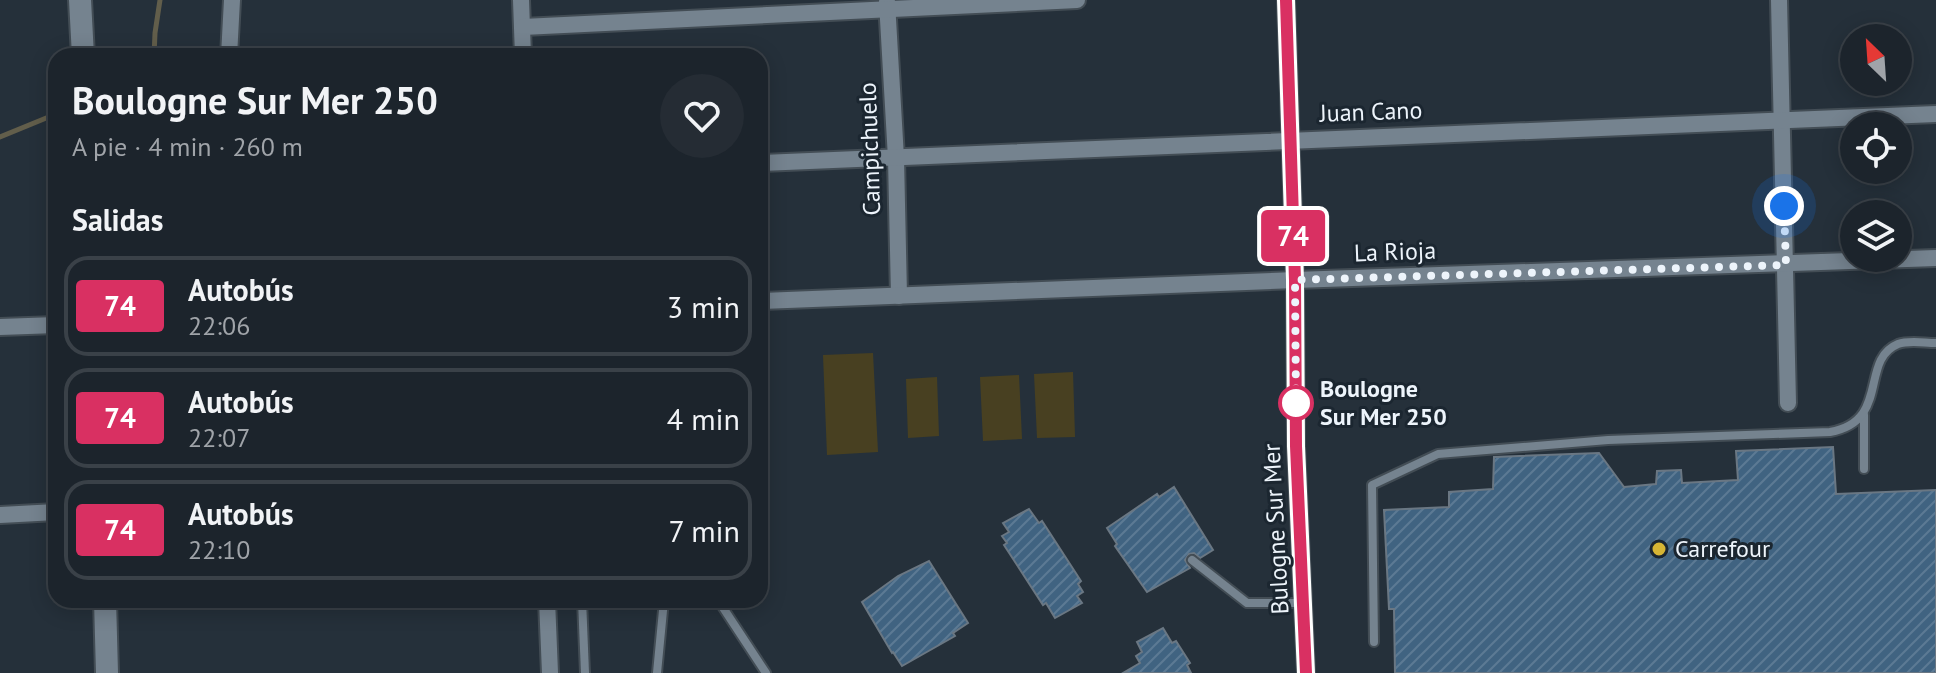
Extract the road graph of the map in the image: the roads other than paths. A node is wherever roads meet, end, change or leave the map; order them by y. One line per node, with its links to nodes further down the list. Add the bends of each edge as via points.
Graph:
1 (80, 0): 9 (main road)
2 (232, 0): 10 (street)
3 (521, 0): 8 (street)
4 (1077, 0): 7 (street)
5 (1286, 0): 14 (street, Bulogne Sur Mer)
6 (1779, 0): 13 (street)
7 (887, 5): 8 (street); 15 (street, Campichuelo)
8 (523, 27): 11 (street)
9 (83, 48)
10 (229, 48)
11 (523, 48)
12 (1936, 114): 13 (street, Juan Cano)
13 (1781, 119): 14 (street, Juan Cano); 18 (street)
14 (1290, 140): 15 (street, Juan Cano); 19 (street, Bulogne Sur Mer)
15 (896, 158): 16 (street, Juan Cano); 20 (street, Campichuelo)
16 (768, 163)
17 (1936, 258): 18 (street, La Rioja)
18 (1786, 265): 19 (street, La Rioja); 25 (street)
19 (1295, 280): 20 (street, La Rioja); 31 (street, Bulogne Sur Mer)
20 (899, 296): 21 (street, La Rioja)
21 (768, 301)
22 (48, 325): 23 (street)
23 (0, 327)
24 (1936, 343): 26 (lane, via 1901,343 1890,349)
25 (1788, 403)
26 (1864, 415): 27 (lane); 37 (lane, via 1847,429 1830,432 1608,440 1438,454 1425,460 1372,485)
27 (1864, 469)
28 (48, 512): 29 (street)
29 (0, 515)
30 (1192, 560): 31 (lane, via 1247,603)
31 (1304, 603): 43 (street, Bulogne Sur Mer)
32 (105, 608): 38 (main road)
33 (547, 608): 39 (street)
34 (582, 608): 40 (lane)
35 (663, 608): 41 (lane)
36 (723, 608): 42 (lane)
37 (1374, 642)
38 (107, 673)
39 (550, 673)
40 (585, 673)
41 (657, 673)
42 (766, 673)
43 (1306, 673)

